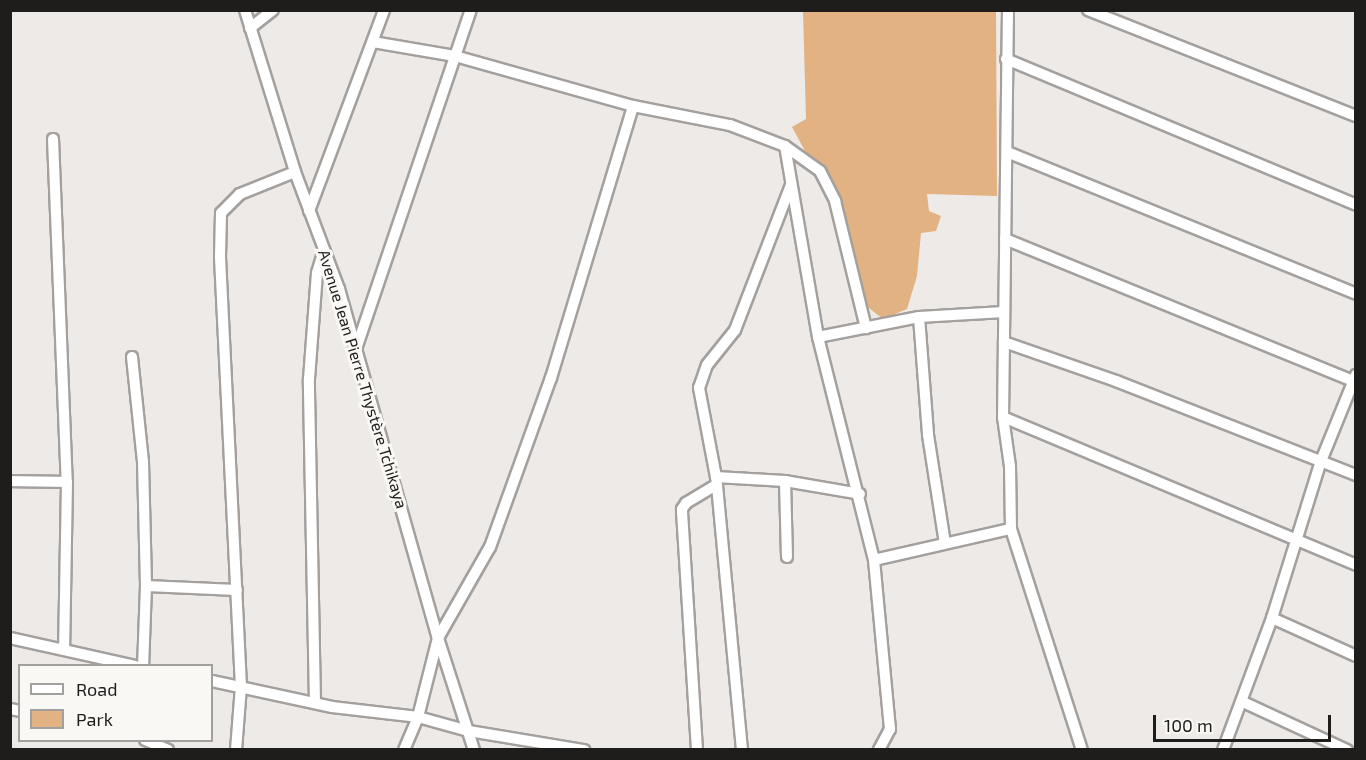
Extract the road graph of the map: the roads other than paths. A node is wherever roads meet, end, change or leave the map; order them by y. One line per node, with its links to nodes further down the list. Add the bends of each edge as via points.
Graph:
1 (245, 10): 7 (street, Avenue Jean Pierre Thystère Tchikaya)
2 (273, 10): 7 (street)
3 (384, 10): 8 (street)
4 (471, 10): 9 (street)
5 (1008, 10): 10 (street)
6 (1088, 10): 12 (street)
7 (250, 28): 16 (street, Avenue Jean Pierre Thystère Tchikaya)
8 (374, 42): 9 (street); 19 (street)
9 (455, 56): 11 (street); 28 (street)
10 (1006, 59): 15 (street); 18 (street)
11 (633, 106): 14 (street, via 730,125); 49 (street, via 550,378 490,547)
12 (1356, 116)
13 (52, 139): 37 (street)
14 (785, 146): 17 (street); 25 (street, via 820,171 835,201)
15 (1007, 152): 20 (street); 22 (street)
16 (295, 172): 19 (street, Avenue Jean Pierre Thystère Tchikaya); 46 (street, via 240,194 221,213)
17 (791, 185): 26 (street); 35 (street, via 739,321 707,365 699,388)
18 (1356, 205)
19 (309, 211): 21 (street, Avenue Jean Pierre Thystère Tchikaya)
20 (1005, 239): 23 (street); 30 (street)
21 (324, 250): 28 (street, Avenue Jean Pierre Thystère Tchikaya); 57 (street, via 318,273 309,379)
22 (1356, 294)
23 (1005, 312): 24 (street); 27 (street)
24 (919, 316): 25 (street); 41 (street, via 928,435)
25 (866, 328): 26 (street)
26 (818, 337): 38 (street)
27 (1004, 342): 31 (street); 32 (street)
28 (356, 349): 49 (street, Avenue Jean Pierre Thystère Tchikaya)
29 (132, 357): 45 (street, via 143,462)
30 (1355, 379): 32 (street)
31 (1003, 417): 39 (street); 40 (street)
32 (1321, 461): 33 (street); 40 (street)
33 (1356, 476)
34 (10, 481): 37 (street)
35 (716, 481): 36 (street); 66 (street, via 682,509); 67 (street)
36 (785, 481): 38 (street); 42 (street)
37 (67, 482): 50 (street)
38 (860, 494): 43 (street)
39 (1011, 529): 41 (street); 69 (street)
40 (1297, 541): 44 (street); 47 (street)
41 (945, 543): 43 (street)
42 (787, 557)
43 (874, 560): 68 (street, via 890,729)
44 (1356, 565)
45 (146, 586): 46 (street); 53 (street)
46 (237, 590): 55 (street)
47 (1272, 618): 51 (street); 56 (street)
48 (10, 638): 50 (street)
49 (438, 638): 58 (street); 59 (street, Avenue Jean Pierre Thystère Tchikaya)
50 (64, 648): 52 (street)
51 (1356, 656)
52 (127, 664)
53 (143, 664)
54 (213, 681): 55 (street)
55 (242, 687): 57 (street); 62 (street)
56 (1243, 702): 70 (street); 71 (street)
57 (315, 703): 58 (street)
58 (418, 717): 59 (street); 63 (street)
59 (469, 731): 64 (street, Avenue Jean Pierre Thystère Tchikaya); 65 (street)
60 (148, 742): 61 (street)
61 (168, 750)
62 (236, 750)
63 (404, 750)
64 (474, 750)
65 (584, 750)
66 (697, 750)
67 (742, 750)
68 (879, 750)
69 (1082, 750)
70 (1222, 750)
71 (1347, 750)

